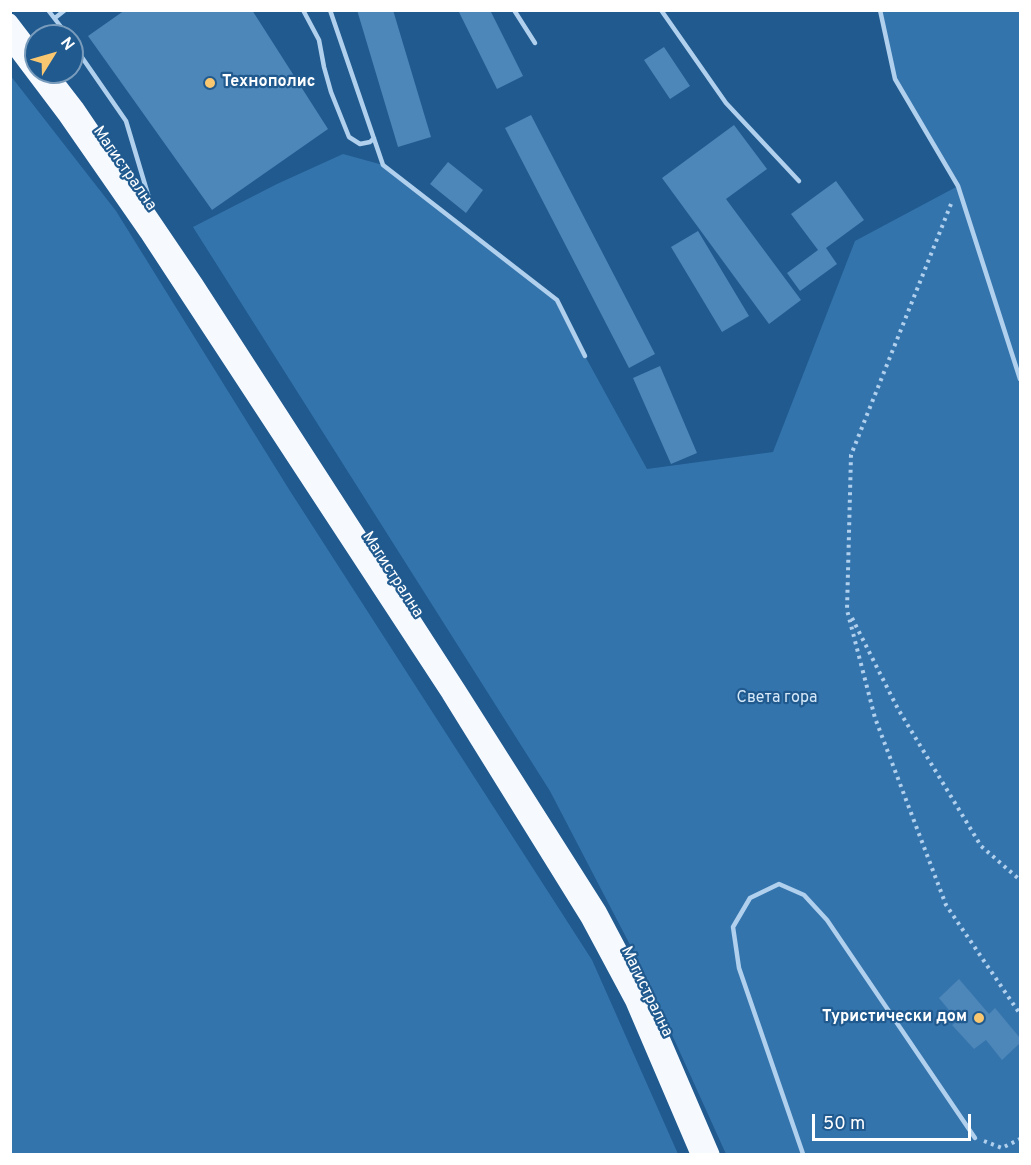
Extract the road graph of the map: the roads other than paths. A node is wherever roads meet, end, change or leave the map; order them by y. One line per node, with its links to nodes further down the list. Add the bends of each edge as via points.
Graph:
1 (48, 10): 8 (lane)
2 (65, 10): 8 (lane)
3 (303, 10): 16 (lane, via 319,40 331,92 349,137 360,144)
4 (330, 10): 16 (lane)
5 (514, 10): 13 (lane)
6 (661, 10): 17 (lane, via 726,103)
7 (880, 10): 20 (lane, via 895,79 958,186)
8 (55, 18): 10 (lane)
9 (10, 21): 11 (main road)
10 (59, 24)
11 (24, 39)
12 (10, 42): 22 (main road, Магистрална, via 147,233 449,694 582,908 633,1002)
13 (535, 43)
14 (84, 61): 18 (lane, via 126,122)
15 (58, 84): 18 (main road, Магистрална)
16 (374, 138): 19 (lane, via 383,165 557,300)
17 (799, 181)
18 (157, 225): 23 (main road, Магистрална, via 599,911 645,998)
19 (585, 356)
20 (1020, 379)
21 (975, 1138): 24 (lane, via 828,920 804,895 779,884 750,898 733,927 739,968)
22 (698, 1155)
23 (712, 1155)
24 (803, 1155)

